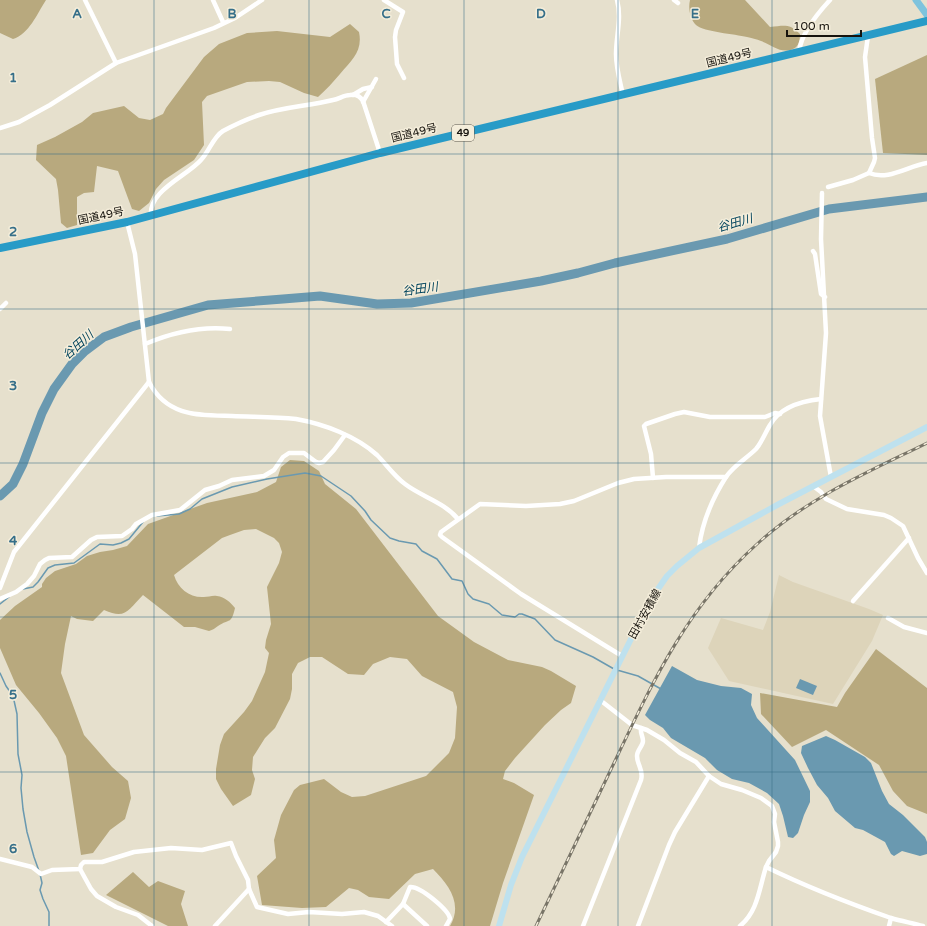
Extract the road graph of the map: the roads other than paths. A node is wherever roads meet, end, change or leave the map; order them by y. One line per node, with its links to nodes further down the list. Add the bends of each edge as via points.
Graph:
1 (85, 0): 13 (street)
2 (213, 0): 10 (street)
3 (262, 0): 10 (street, via 235,18)
4 (384, 0): 14 (street, via 403,12 396,37 397,64)
5 (617, 0): 18 (street, via 619,21 616,61)
6 (830, 0): 12 (street, via 809,27)
7 (916, 0): 8 (main road)
8 (927, 15)
9 (927, 21): 11 (highway, 国道49号 / 49)
10 (224, 22): 13 (street)
11 (868, 36): 12 (highway, 国道49号 / 49); 23 (street, via 866,57 875,158)
12 (799, 52): 18 (highway, 国道49号 / 49)
13 (116, 63): 20 (street, via 50,105 19,122)
14 (404, 78)
15 (376, 79): 16 (street)
16 (372, 87): 17 (street); 19 (street)
17 (353, 95): 19 (street, via 360,97); 26 (street, via 265,113 222,131 196,166 175,180 158,196 152,207)
18 (623, 95): 21 (highway, 国道49号 / 49)
19 (363, 102): 21 (street)
20 (0, 128)
21 (380, 153): 26 (highway, 国道49号 / 49)
22 (927, 163): 23 (street, via 900,172 877,175)
23 (869, 173): 24 (street)
24 (828, 187)
25 (822, 193): 30 (street, via 821,239)
26 (151, 216): 27 (highway, 国道49号 / 49)
27 (127, 222): 28 (highway, 国道49号 / 49); 34 (street, via 135,254)
28 (0, 248)
29 (813, 251): 30 (street, via 817,261 821,294)
30 (825, 296): 36 (street, via 826,333)
31 (6, 303): 32 (street)
32 (0, 309)
33 (230, 329): 34 (street, via 186,332)
34 (145, 343): 35 (street)
35 (149, 382): 39 (street, via 157,395 169,405 197,416 296,419); 48 (street, via 14,552)
36 (821, 399): 37 (street, via 793,406); 41 (street, via 821,424)
37 (780, 414): 40 (street, via 772,422 755,450); 42 (street, via 765,417 710,417 684,412 646,424 644,426 651,454)
38 (927, 427): 41 (main road, 田村安積線)
39 (345, 435): 44 (street, via 369,448 404,484 448,508); 49 (street, via 328,458 320,463 304,453 289,453 274,470 264,476 232,480 206,490 180,510 152,514 122,536 96,538 72,557 45,560 27,584 16,592)
40 (726, 477): 42 (street); 46 (street, via 706,516)
41 (831, 477): 43 (main road, 田村安積線)
42 (653, 478): 44 (street, via 626,480 560,504 480,504)
43 (813, 486): 45 (street, via 826,499 847,509 891,518 903,526); 46 (main road, 田村安積線)
44 (458, 519): 53 (street, via 440,535 521,594)
45 (909, 538): 47 (street); 50 (street)
46 (699, 548): 53 (main road, 田村安積線, via 677,566 658,588)
47 (927, 573)
48 (0, 588)
49 (0, 598)
50 (853, 601)
51 (888, 618): 52 (street, via 904,627)
52 (927, 633)
53 (622, 656): 54 (main road, 田村安積線)
54 (600, 700): 55 (street); 69 (main road, 田村安積線, via 522,857)
55 (641, 728): 56 (street, via 694,760); 70 (street, via 643,741 637,757 643,774)
56 (709, 776): 58 (street, via 721,784 761,798 772,806 778,846); 71 (street, via 675,832)
57 (0, 859): 59 (street, via 34,868 39,874 56,869)
58 (766, 867): 62 (street, via 818,891); 72 (street, via 754,909)
59 (80, 869): 60 (street, via 84,862 102,862 134,852 171,848 202,850 232,843); 64 (street, via 97,896 138,916)
60 (249, 888): 63 (street, via 257,907 272,912 364,912); 65 (street)
61 (403, 904): 63 (street); 67 (street); 68 (street, via 410,886 414,886 450,916)
62 (891, 918): 73 (street); 74 (street)
63 (386, 922): 66 (street)
64 (152, 926)
65 (215, 926)
66 (392, 926)
67 (427, 926)
68 (446, 926)
69 (499, 926)
70 (583, 926)
71 (638, 926)
72 (740, 926)
73 (889, 926)
74 (923, 926)

